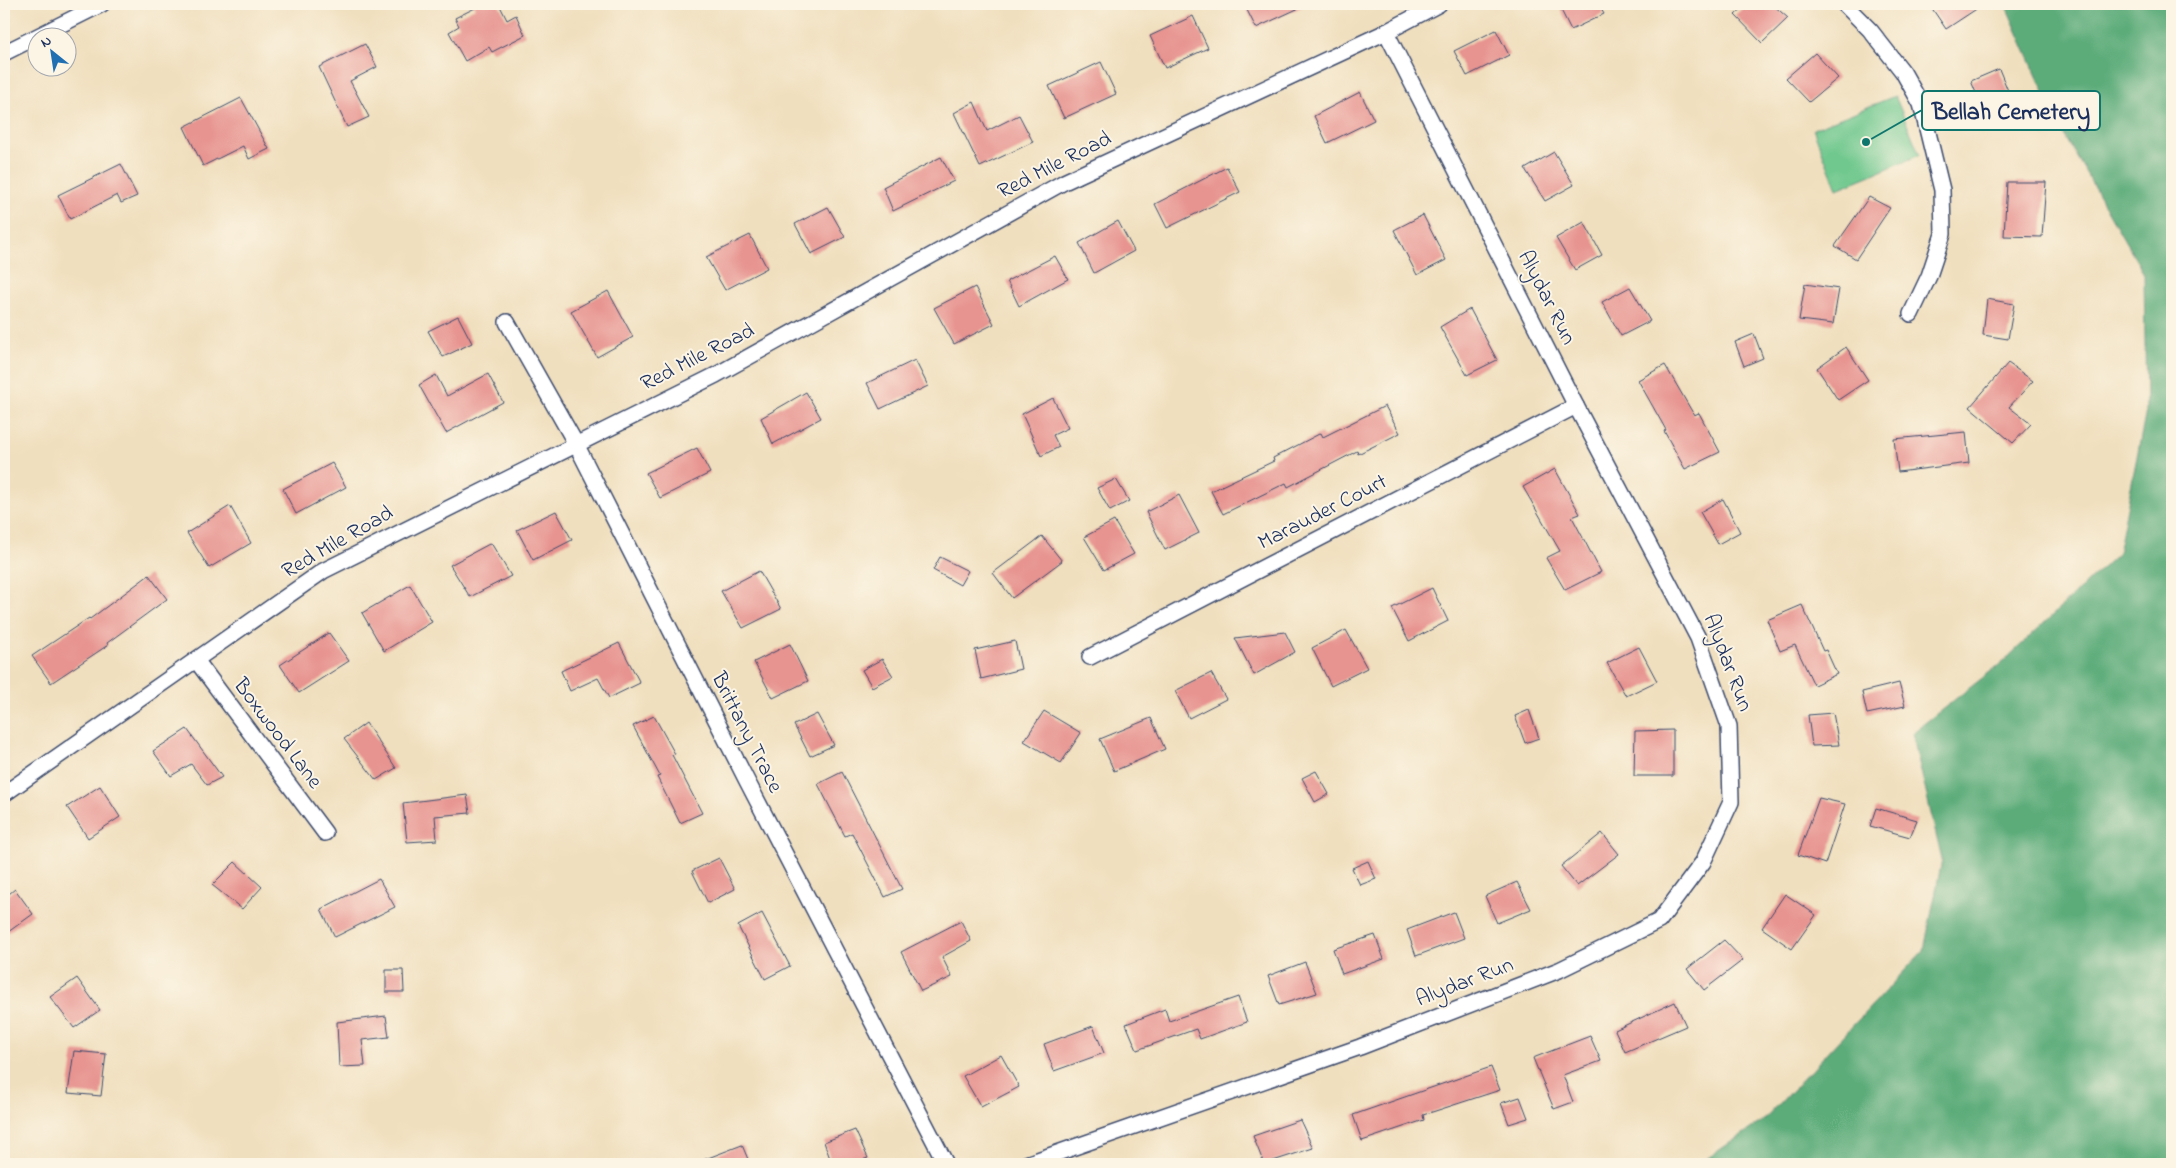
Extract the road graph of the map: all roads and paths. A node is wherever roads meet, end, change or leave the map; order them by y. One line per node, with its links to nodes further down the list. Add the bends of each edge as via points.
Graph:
1 (102, 4): 5 (street)
2 (1439, 4): 4 (street, Red Mile Road)
3 (1844, 4): 6 (street, via 1870,30 1903,72 1922,104 1942,190 1943,234 1929,276)
4 (1386, 32): 8 (street, Alydar Run); 9 (street, Red Mile Road, via 1064,182 716,375)
5 (4, 53)
6 (1911, 314)
7 (508, 322): 9 (street, Brittany Trace)
8 (1576, 406): 10 (street, Marauder Court); 15 (street, Alydar Run, via 1698,638 1729,726 1731,802 1704,862 1659,921 1559,970 1360,1047)
9 (576, 444): 11 (street, Red Mile Road, via 323,571); 14 (street, Brittany Trace)
10 (1090, 658)
11 (196, 660): 12 (street, Red Mile Road); 13 (street, Boxwood Lane)
12 (4, 794)
13 (325, 833)
14 (946, 1164)
15 (1026, 1164)

